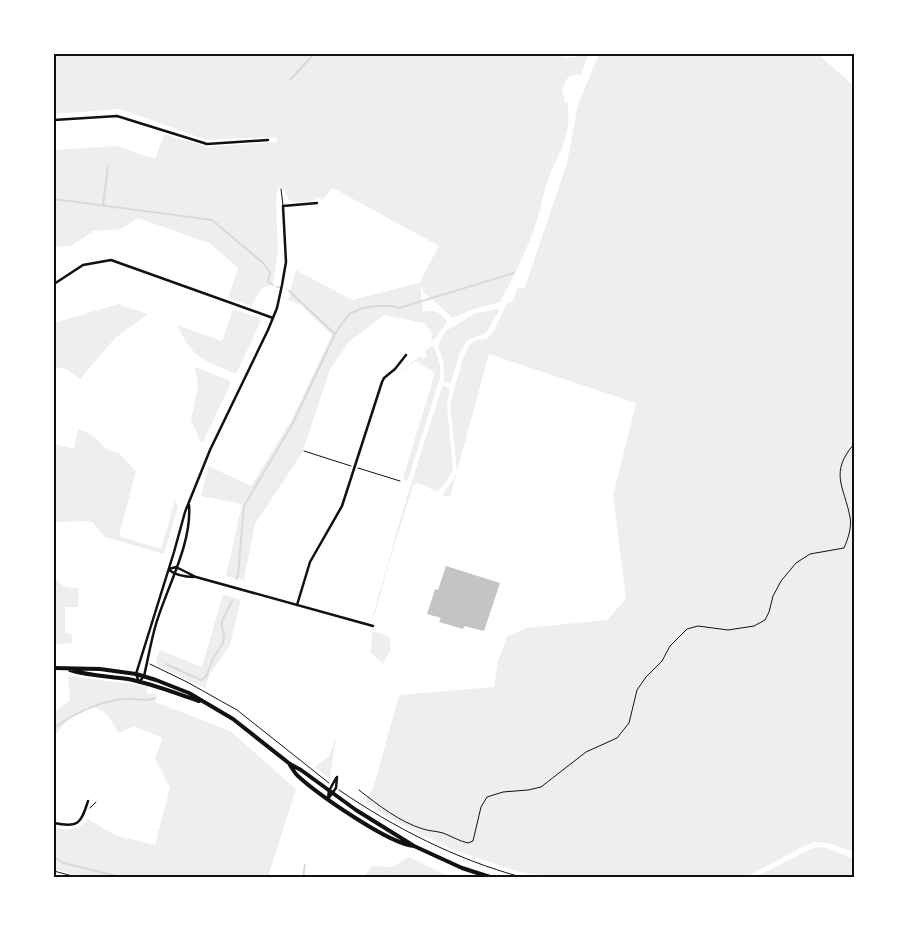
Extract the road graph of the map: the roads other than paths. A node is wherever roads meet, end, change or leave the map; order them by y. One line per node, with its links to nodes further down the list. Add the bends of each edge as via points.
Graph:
1 (54, 120): 2 (street, via 117,116 207,144)
2 (268, 140)
3 (281, 189): 5 (lane)
4 (317, 203): 5 (street)
5 (283, 206): 7 (street, via 286,262)
6 (54, 284): 7 (street, via 83,265 110,260)
7 (273, 318): 9 (street, via 210,450)
8 (406, 355): 14 (street, via 382,382 342,506 310,562)
9 (189, 503): 10 (street, via 190,514); 11 (street)
10 (176, 567): 11 (street); 12 (street); 13 (street)
11 (169, 569): 12 (street); 18 (street)
12 (174, 574): 13 (street); 19 (street, via 156,624)
13 (196, 577): 14 (street)
14 (298, 605): 15 (street)
15 (373, 626)
16 (54, 668): 17 (main road)
17 (66, 669): 18 (main road); 20 (main road)
18 (136, 674): 19 (main road); 20 (street)
19 (144, 676): 20 (street); 21 (main road, via 189,693)
20 (139, 682): 21 (main road)
21 (205, 703): 22 (main road, via 233,719)
22 (290, 764): 23 (main road); 25 (main road, via 297,776)
23 (329, 790): 24 (main road); 24 (street, via 337,777); 25 (street)
24 (334, 794): 25 (street); 28 (main road)
25 (328, 799): 28 (main road, via 396,841)
26 (88, 801): 27 (street, via 82,818 76,824)
27 (54, 823)
28 (414, 846): 29 (main road)
29 (490, 877)

